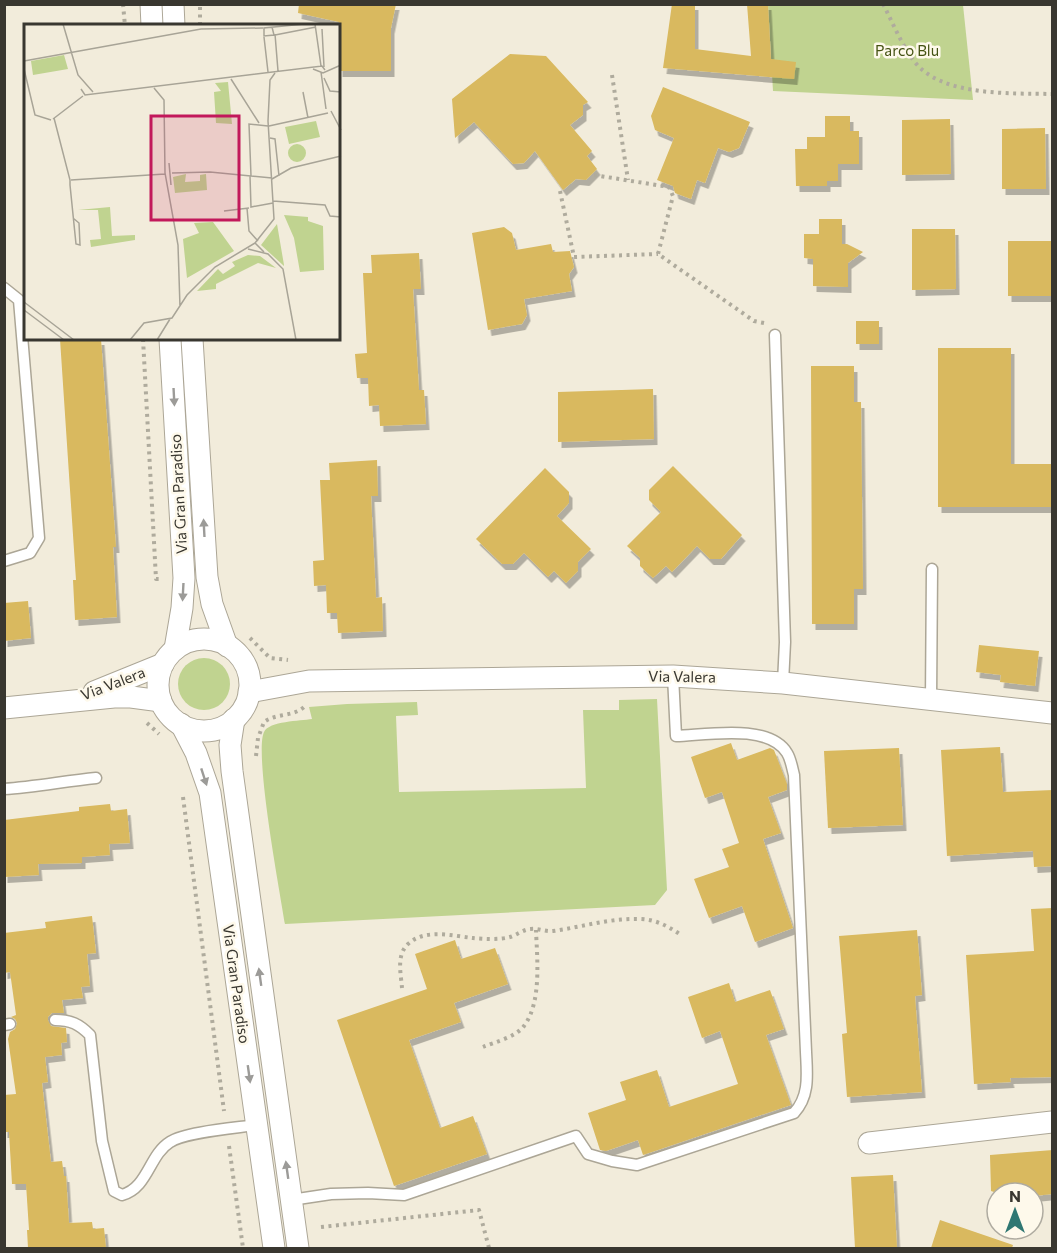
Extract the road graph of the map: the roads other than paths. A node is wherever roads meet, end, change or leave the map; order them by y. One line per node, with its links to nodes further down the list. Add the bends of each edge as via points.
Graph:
1 (151, 4): 3 (street)
2 (173, 4): 4 (street)
3 (152, 24)
4 (174, 24)
5 (4, 288): 9 (lane, via 19,300 39,538 30,553)
6 (775, 335): 16 (lane)
7 (170, 340): 12 (street, Via Gran Paradiso, one-way to 12, via 184,578 182,608)
8 (192, 340): 11 (street, Via Gran Paradiso, one-way to 8, via 207,577)
9 (4, 561)
10 (932, 569): 18 (lane)
11 (227, 646): 12 (street, via 217,641 195,640); 13 (street)
12 (169, 656): 19 (street, via 159,677); 20 (street, Via Valera, via 110,686)
13 (247, 668): 15 (street, Via Valera); 17 (street)
14 (673, 676): 15 (street, Via Valera); 16 (street, Via Valera); 31 (lane, via 676,736 751,733 771,738 787,752 794,775 807,1086 802,1104 794,1113 637,1165 588,1154 576,1136 404,1196 368,1193)
15 (309, 681): 17 (street, Via Valera)
16 (783, 683): 18 (street, Via Valera)
17 (249, 692): 23 (street)
18 (931, 700): 22 (street, Via Valera)
19 (161, 702): 20 (street, Via Valera, via 114,697); 24 (street)
20 (63, 703): 21 (street, Via Valera)
21 (4, 708)
22 (1053, 713)
23 (234, 719): 24 (street, via 208,730); 31 (street, Via Gran Paradiso, one-way to 23, via 232,771)
24 (181, 724): 29 (street, Via Gran Paradiso, one-way to 29, via 210,793)
25 (96, 778): 26 (lane)
26 (4, 789)
27 (55, 1020): 29 (lane, via 74,1022 90,1035 102,1141 114,1191 122,1195 132,1192 169,1142)
28 (1053, 1122): 30 (street)
29 (256, 1125): 32 (street, Via Gran Paradiso)
30 (869, 1143)
31 (291, 1200): 33 (street, Via Gran Paradiso)
32 (274, 1248)
33 (298, 1248)

